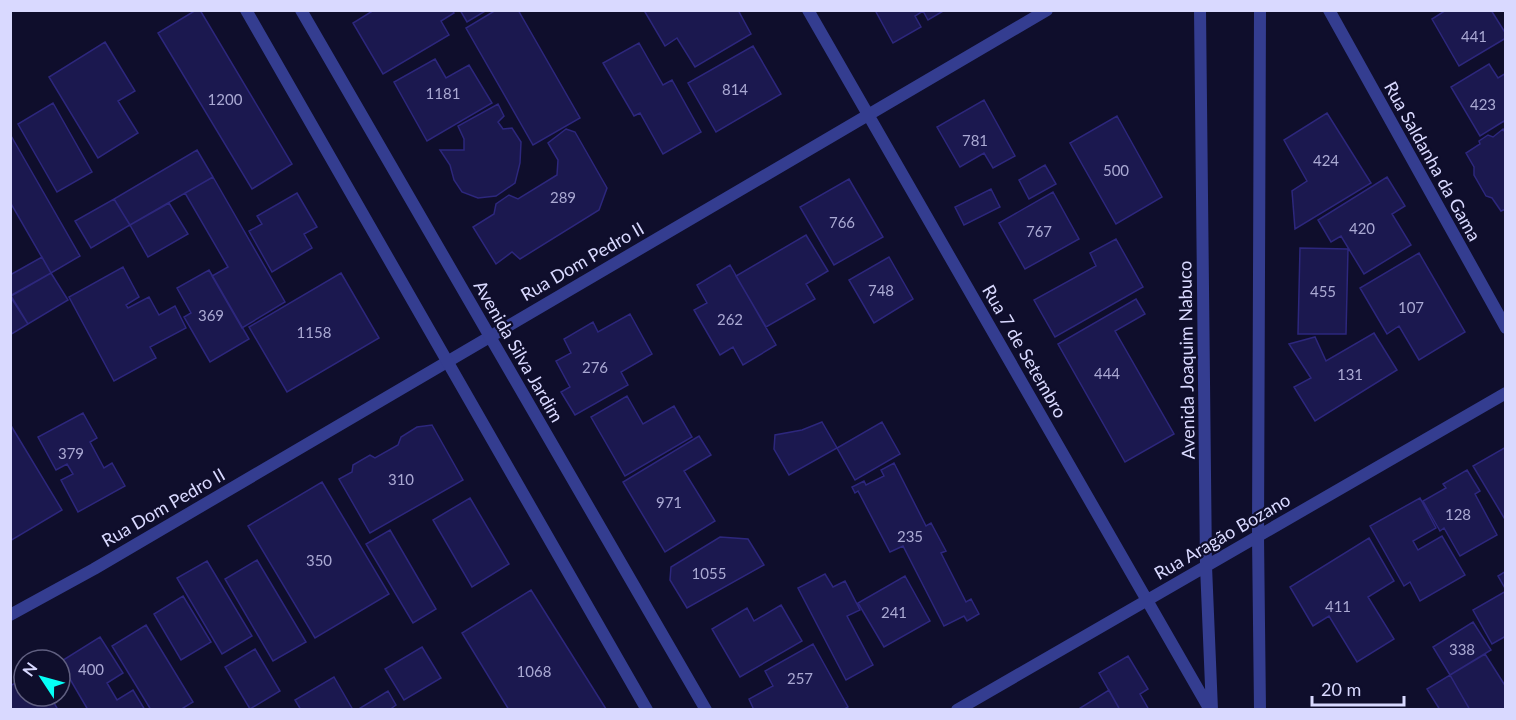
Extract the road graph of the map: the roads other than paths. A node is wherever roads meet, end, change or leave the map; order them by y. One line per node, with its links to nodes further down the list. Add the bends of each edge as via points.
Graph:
1 (246, 10): 11 (street)
2 (301, 10): 10 (street, Avenida Silva Jardim)
3 (808, 10): 8 (street, Rua 7 de Setembro)
4 (1047, 10): 8 (street, Rua Dom Pedro II)
5 (1200, 10): 14 (street, Avenida Joaquim Nabuco)
6 (1260, 10): 13 (street)
7 (1329, 10): 9 (street, Rua Saldanha da Gama)
8 (868, 115): 10 (street, Rua Dom Pedro II); 15 (street, Rua 7 de Setembro)
9 (1506, 328)
10 (490, 336): 11 (street, Rua Dom Pedro II); 18 (street, Avenida Silva Jardim)
11 (448, 360): 16 (street, Rua Dom Pedro II); 17 (street)
12 (1506, 393): 13 (street, Rua Aragão Bozano)
13 (1258, 536): 14 (street, Rua Aragão Bozano); 21 (street)
14 (1206, 566): 15 (street, Rua Aragão Bozano); 20 (street, Avenida Joaquim Nabuco)
15 (1147, 600): 19 (street, Rua Aragão Bozano); 20 (street, Rua 7 de Setembro)
16 (10, 615)
17 (647, 710)
18 (706, 710)
19 (957, 710)
20 (1211, 710)
21 (1260, 710)

